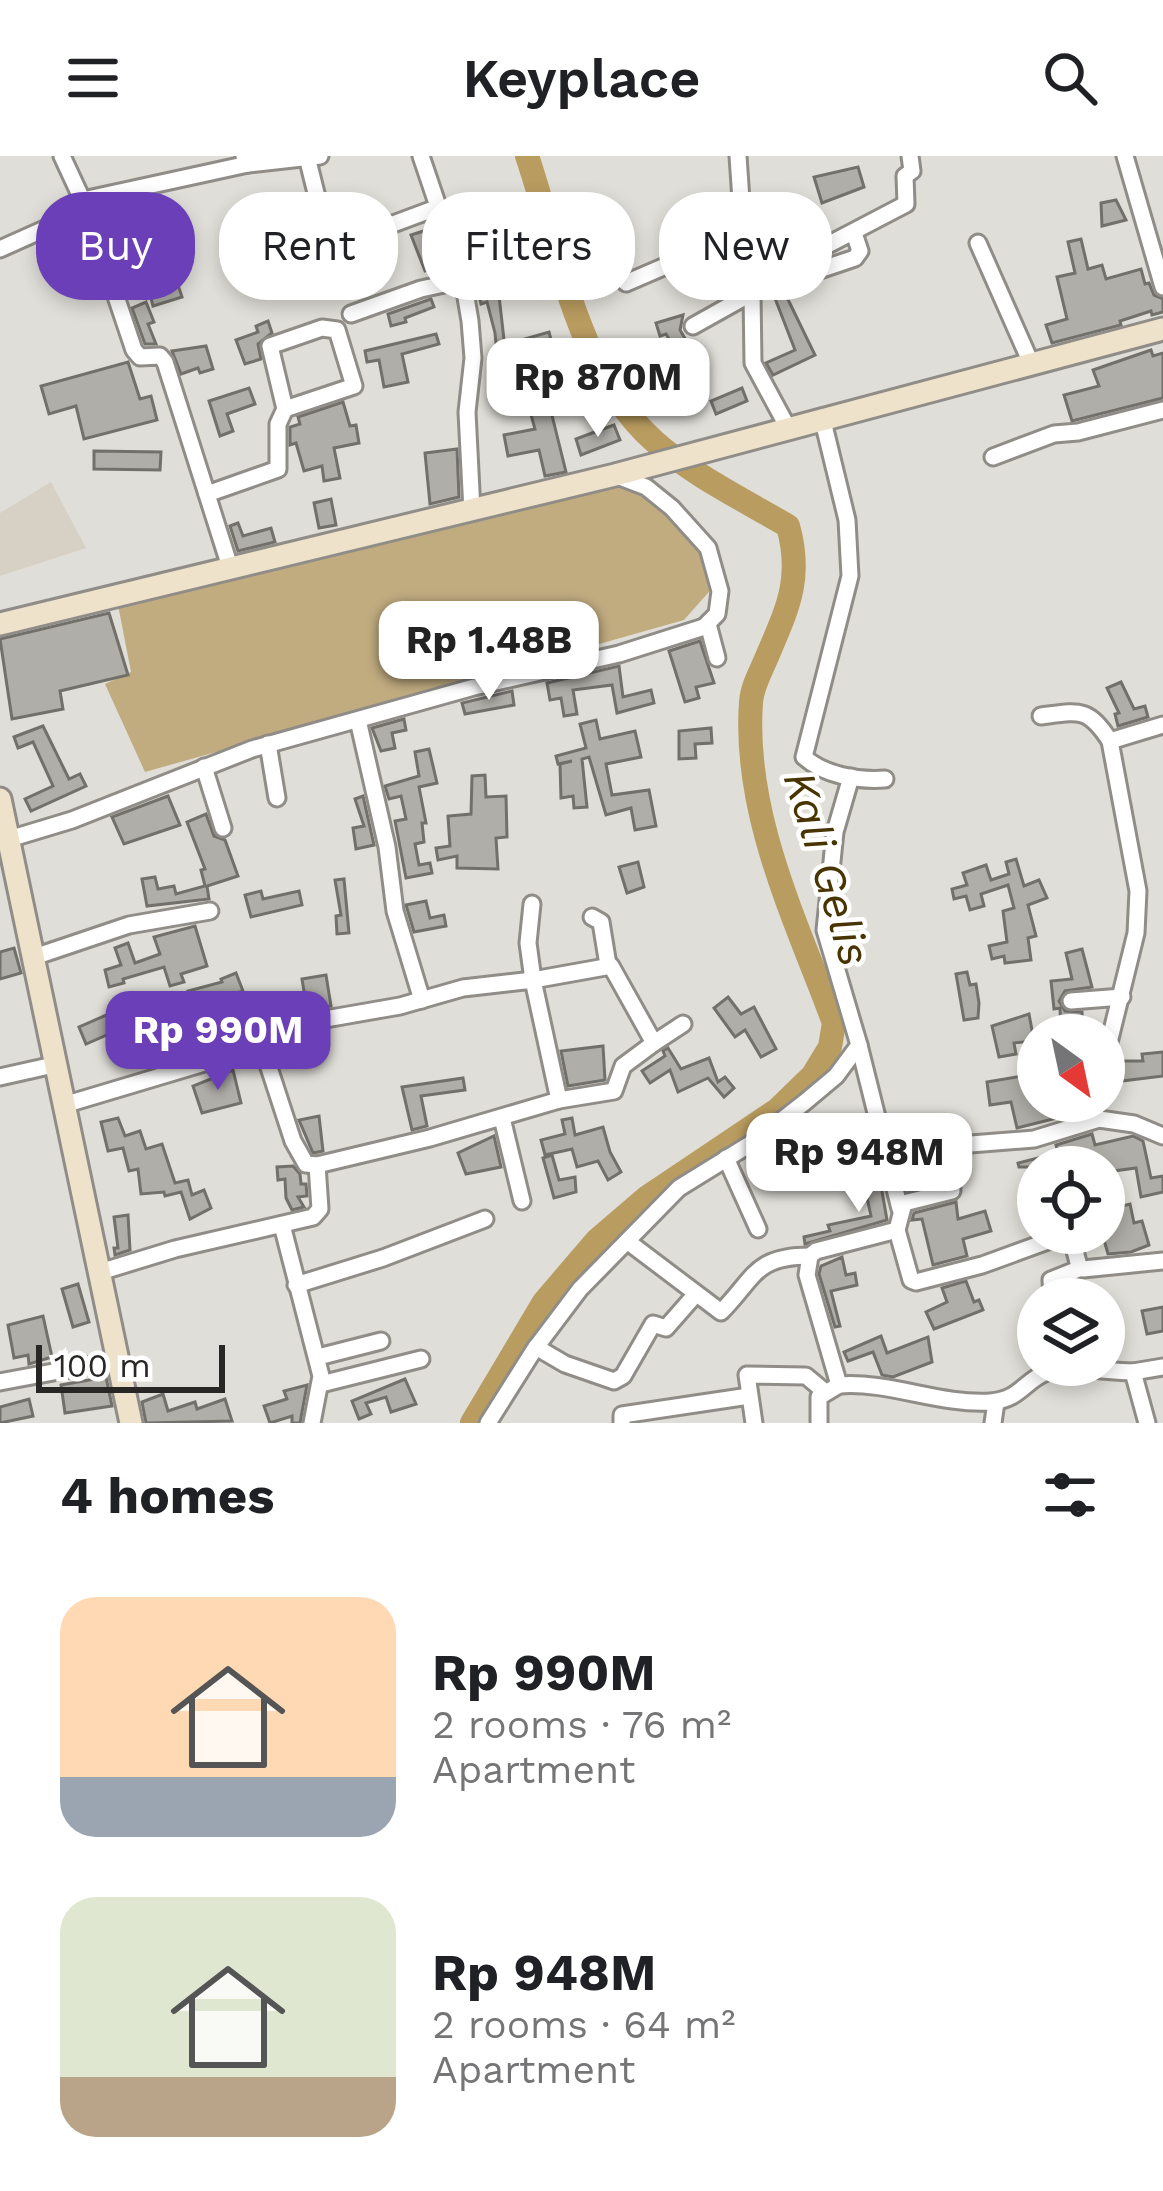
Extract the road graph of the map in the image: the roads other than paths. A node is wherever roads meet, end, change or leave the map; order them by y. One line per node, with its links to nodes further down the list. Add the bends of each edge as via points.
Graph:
1 (62, 156): 9 (street)
2 (320, 156): 7 (street)
3 (421, 156): 12 (street)
4 (738, 156): 13 (street)
5 (910, 156): 15 (street, via 908,202)
6 (1125, 156): 18 (street)
7 (307, 157): 8 (street); 11 (street)
8 (246, 160): 10 (street)
9 (79, 192)
10 (132, 192)
11 (316, 192)
12 (431, 192)
13 (740, 192)
14 (36, 230): 17 (street)
15 (832, 243)
16 (978, 243): 27 (street)
17 (0, 249)
18 (1163, 287)
19 (422, 289): 24 (street)
20 (117, 300): 34 (street, via 134,350 165,362)
21 (465, 300): 35 (street)
22 (734, 300): 25 (street)
23 (752, 300): 31 (street, via 753,363)
24 (351, 314)
25 (693, 326)
26 (1163, 329): 27 (main road)
27 (1031, 363): 30 (main road)
28 (284, 409): 28 (street, via 270,346 337,330 354,386); 34 (street, via 278,469)
29 (1163, 410): 32 (street)
30 (822, 418): 31 (main road); 46 (street, via 847,520 850,576 804,757)
31 (787, 426): 33 (main road)
32 (993, 457)
33 (619, 474): 35 (main road); 38 (street, via 672,508 708,548 720,591)
34 (207, 494): 36 (street)
35 (472, 511): 36 (main road)
36 (231, 570): 37 (main road)
37 (0, 624)
38 (708, 624): 39 (street); 41 (street)
39 (717, 658)
40 (1041, 716): 43 (street, via 1089,715)
41 (358, 720): 44 (street); 59 (street, via 395,911)
42 (1163, 725): 43 (street)
43 (1110, 741): 58 (street, via 1138,891)
44 (268, 744): 45 (street); 48 (street)
45 (204, 767): 50 (street); 51 (street)
46 (851, 777): 47 (street); 65 (street, via 835,832 825,930)
47 (884, 778)
48 (277, 798)
49 (0, 799): 51 (main road)
50 (223, 827)
51 (9, 838): 55 (main road)
52 (532, 904): 57 (street)
53 (210, 911): 55 (street, via 129,925)
54 (592, 917): 56 (street, via 601,922)
55 (34, 957): 66 (main road)
56 (608, 965): 57 (street); 64 (street)
57 (533, 980): 59 (street); 68 (street)
58 (1122, 997): 60 (street); 61 (street)
59 (422, 1000): 63 (street, via 297,1024)
60 (1071, 1001)
61 (1117, 1014)
62 (683, 1024): 64 (street)
63 (261, 1043): 69 (street); 77 (street, via 301,1160)
64 (654, 1043): 68 (street, via 623,1066 614,1091)
65 (859, 1045): 75 (street, via 836,1076); 76 (street)
66 (58, 1064): 67 (street); 69 (main road)
67 (0, 1077)
68 (559, 1100): 70 (street)
69 (67, 1104): 90 (main road)
70 (502, 1118): 77 (street); 78 (street)
71 (1089, 1122): 74 (street, via 1034,1139)
72 (1119, 1122): 73 (street)
73 (1163, 1136)
74 (953, 1148): 76 (street); 79 (street, via 952,1192)
75 (726, 1158): 82 (street); 84 (street, via 679,1188)
76 (887, 1159): 79 (street)
77 (317, 1165): 81 (street, via 318,1213)
78 (522, 1201)
79 (900, 1209): 83 (street)
80 (485, 1219): 92 (street)
81 (282, 1225): 90 (street); 92 (street)
82 (758, 1229)
83 (897, 1230): 85 (street, via 916,1282); 87 (street)
84 (627, 1241): 93 (street); 95 (street)
85 (1017, 1251)
86 (1076, 1254): 89 (street)
87 (810, 1256): 93 (street, via 771,1261 721,1312); 105 (street, via 807,1275)
88 (1163, 1262): 89 (street)
89 (1081, 1268): 91 (street)
90 (100, 1272): 98 (main road)
91 (1056, 1278)
92 (296, 1285): 96 (street)
93 (694, 1294): 95 (street, via 666,1328 653,1324 614,1381)
94 (381, 1341): 96 (street)
95 (536, 1347): 110 (street)
96 (318, 1358): 103 (street)
97 (421, 1359): 103 (street)
98 (118, 1360): 102 (street); 108 (main road)
99 (1163, 1367): 101 (street)
100 (1125, 1372): 101 (street)
101 (1133, 1372): 115 (street)
102 (0, 1382)
103 (321, 1384): 109 (street)
104 (1028, 1386): 107 (street)
105 (832, 1388): 106 (street, via 806,1376 747,1375); 107 (street, via 862,1384); 113 (street, via 818,1397)
106 (749, 1396): 111 (street, via 622,1415); 112 (street)
107 (996, 1402): 114 (street)
108 (131, 1423)
109 (312, 1423)
110 (488, 1423)
111 (622, 1423)
112 (754, 1423)
113 (819, 1423)
114 (993, 1423)
115 (1147, 1423)

